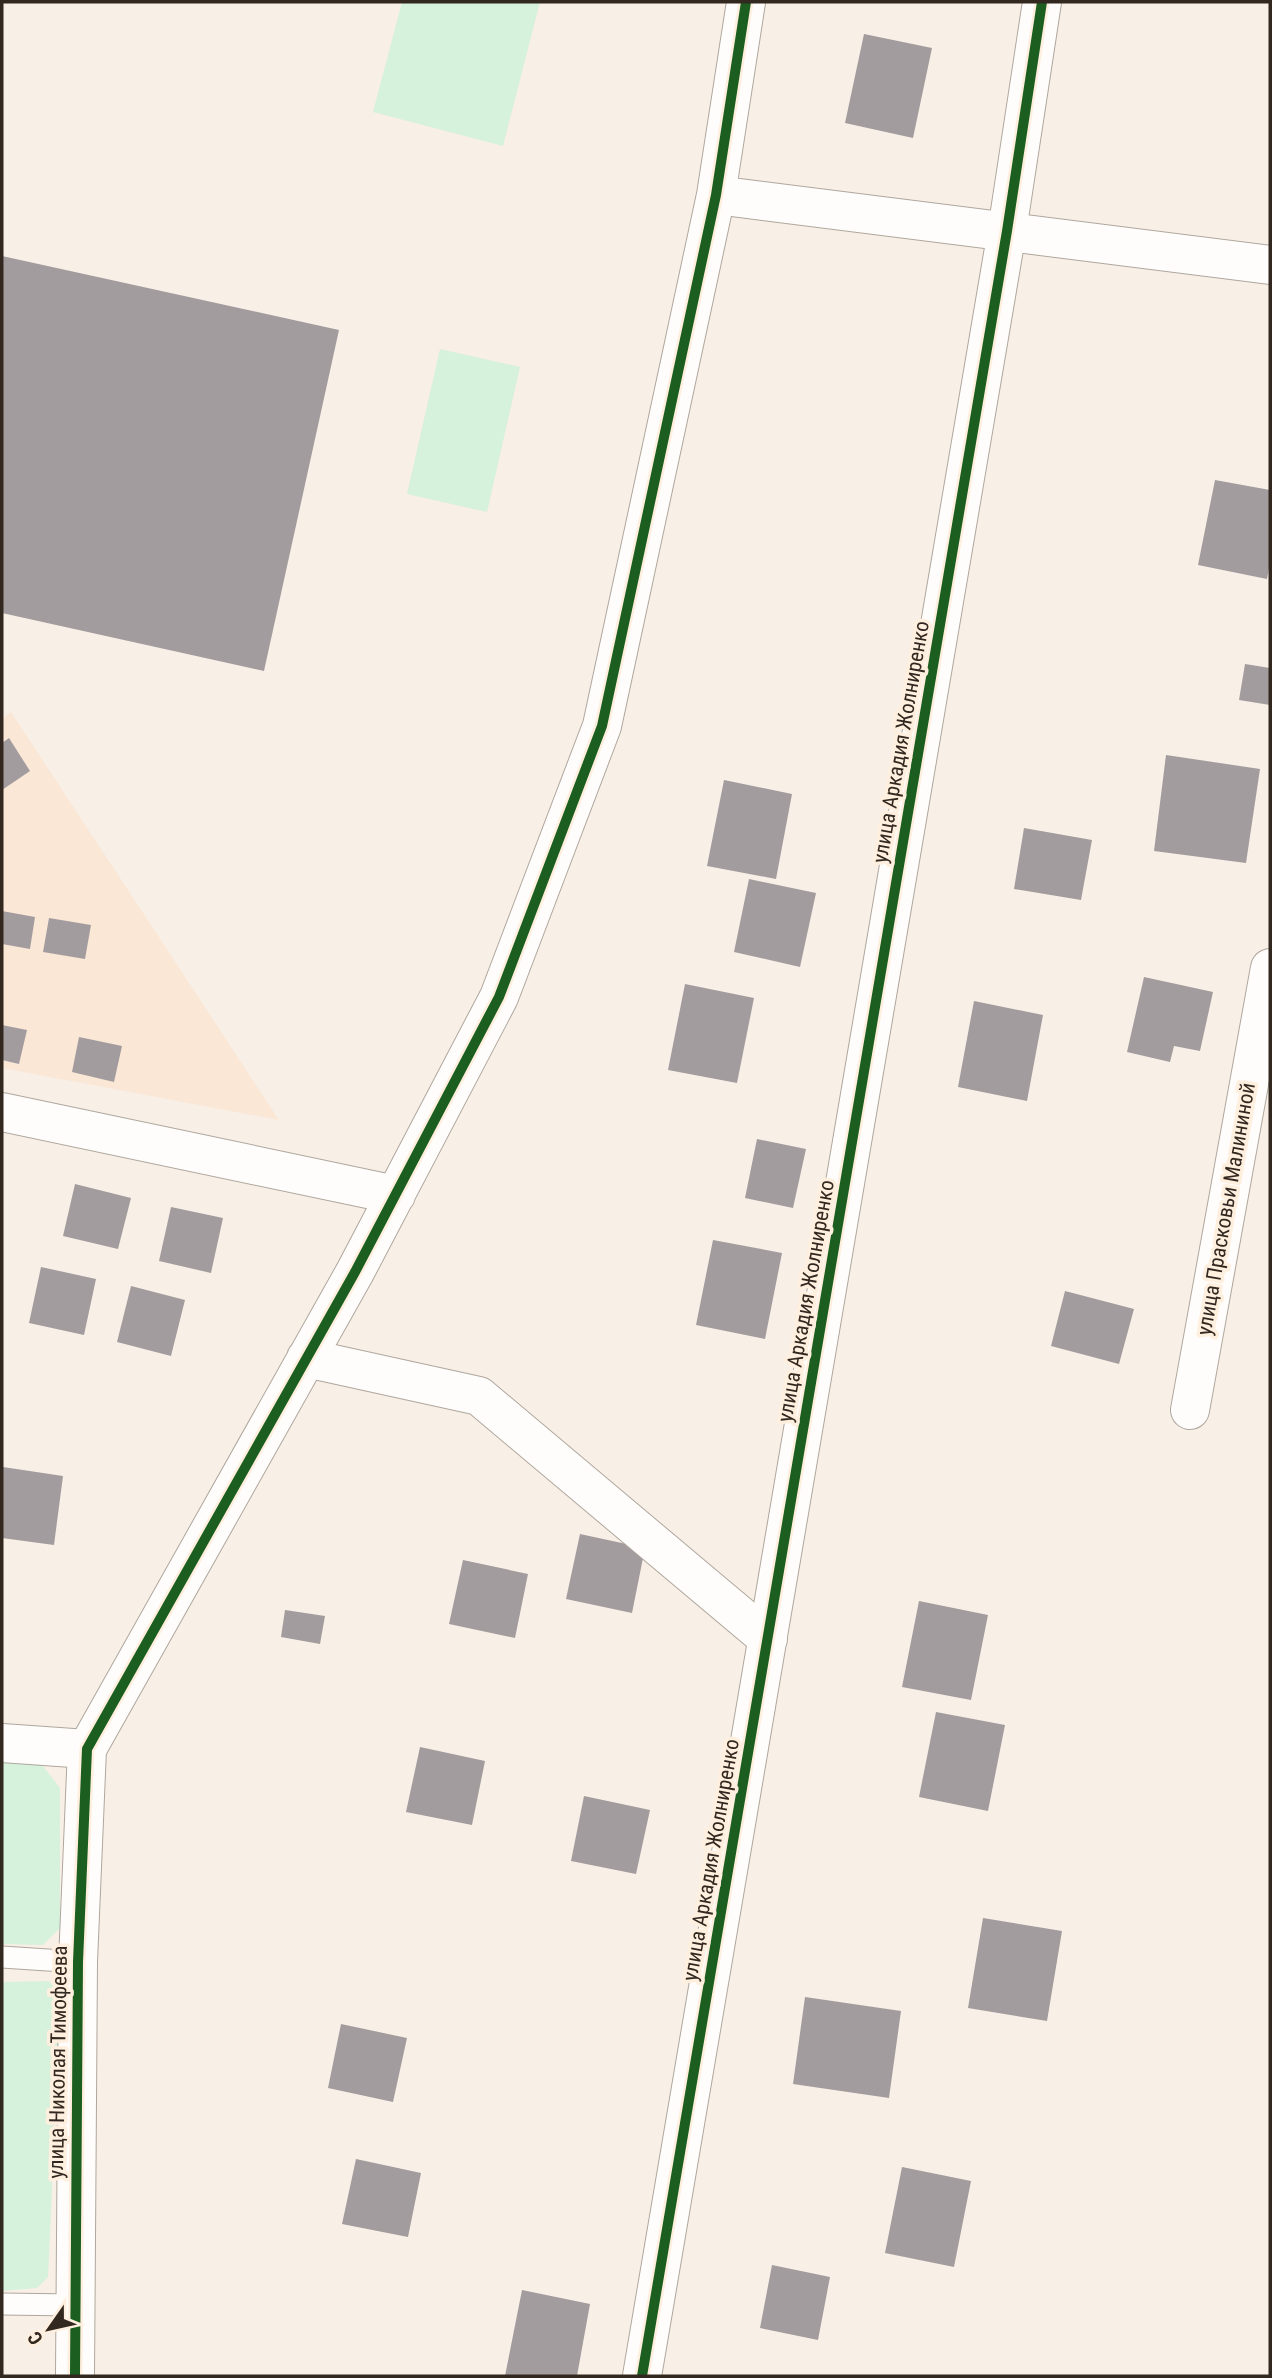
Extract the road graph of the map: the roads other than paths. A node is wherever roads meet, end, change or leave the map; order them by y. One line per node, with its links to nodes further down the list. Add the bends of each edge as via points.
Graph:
1 (746, 2): 3 (street)
2 (1042, 2): 4 (street, улица Аркадия Жолниренко)
3 (716, 195): 4 (street); 8 (street, via 602,726 499,996)
4 (1007, 231): 5 (street); 11 (street, улица Аркадия Жолниренко)
5 (1270, 265)
6 (1270, 968): 10 (street, улица Прасковьи Малининой)
7 (2, 1112): 8 (street)
8 (396, 1195): 9 (street)
9 (306, 1358): 11 (street, via 479,1396); 13 (street)
10 (1190, 1409)
11 (768, 1639): 19 (street, улица Аркадия Жолниренко)
12 (2, 1743): 13 (street)
13 (87, 1749): 15 (street, улица Николая Тимофеева)
14 (2, 1957): 15 (lane)
15 (78, 1962): 17 (street, улица Николая Тимофеева)
16 (2, 2304): 17 (lane)
17 (75, 2305): 18 (street, улица Николая Тимофеева)
18 (75, 2376)
19 (642, 2376)

